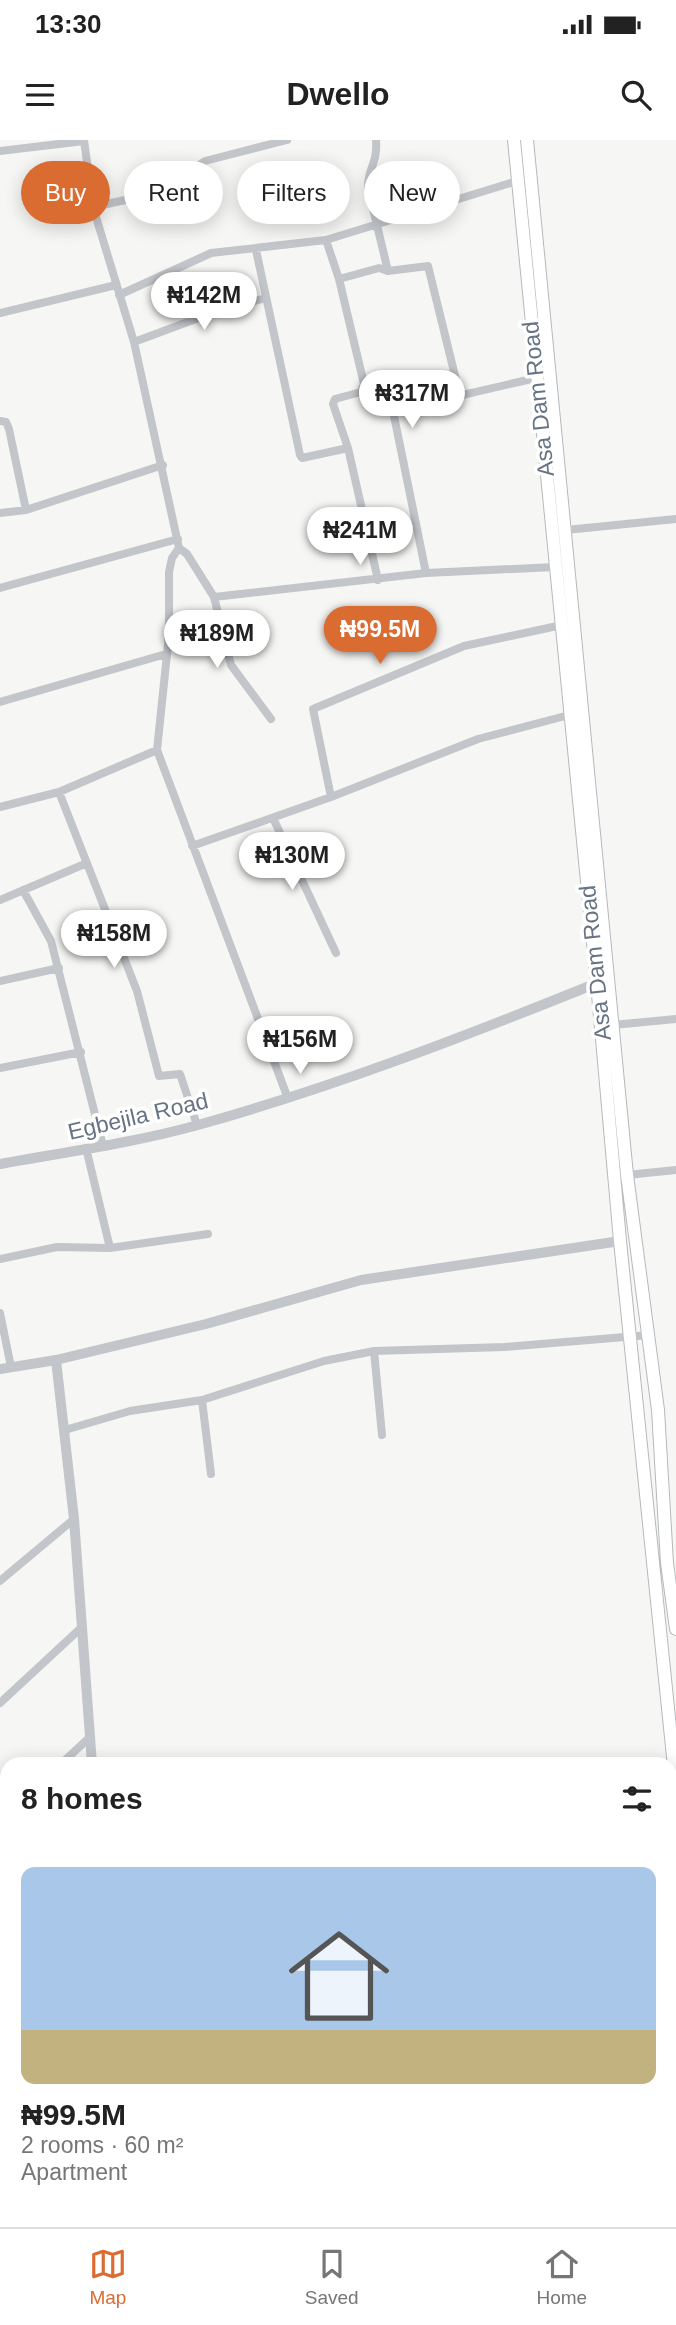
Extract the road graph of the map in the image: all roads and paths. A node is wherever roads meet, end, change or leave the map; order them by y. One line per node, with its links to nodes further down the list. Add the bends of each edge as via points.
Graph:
1 (84, 140): 6 (street); 7 (street)
2 (287, 140): 9 (street, via 205,161 139,197)
3 (376, 140): 11 (street, via 376,163 368,180)
4 (514, 140): 8 (main road, Asa Dam Road)
5 (527, 140): 26 (main road, Asa Dam Road)
6 (0, 150)
7 (87, 161)
8 (517, 181): 11 (street); 21 (main road, Asa Dam Road)
9 (110, 203)
10 (98, 224): 16 (street)
11 (375, 225): 12 (street); 14 (street)
12 (326, 240): 13 (street); 15 (street)
13 (256, 250): 17 (street, via 211,253); 18 (street)
14 (388, 271): 15 (street, via 379,268); 22 (street, via 428,266)
15 (339, 279): 24 (street, via 363,384 360,392 333,401)
16 (116, 285): 17 (street); 19 (street)
17 (119, 295): 20 (street)
18 (266, 298): 20 (street); 24 (street, via 302,458)
19 (0, 313)
20 (134, 342): 27 (street)
21 (536, 378): 22 (street); 25 (main road, Asa Dam Road)
22 (460, 396): 34 (street, via 393,411)
23 (0, 421): 28 (street, via 9,429)
24 (348, 448): 35 (street)
25 (544, 453): 26 (main road); 33 (main road, Asa Dam Road)
26 (558, 454): 31 (main road, Asa Dam Road)
27 (163, 465): 28 (street); 32 (street)
28 (26, 510): 29 (street)
29 (0, 513)
30 (676, 519): 31 (street)
31 (566, 530): 57 (main road, Asa Dam Road)
32 (179, 544): 36 (street); 37 (street); 39 (street, via 169,572)
33 (555, 566): 34 (street); 38 (main road, Asa Dam Road)
34 (426, 573): 35 (street)
35 (378, 580): 37 (street)
36 (0, 587)
37 (214, 597): 42 (street, via 231,665)
38 (562, 625): 41 (main road, Asa Dam Road); 45 (street, via 464,646 313,709)
39 (166, 653): 40 (street); 43 (street)
40 (0, 702)
41 (569, 715): 45 (street, via 478,739); 55 (main road, Asa Dam Road)
42 (271, 719)
43 (158, 750): 44 (street); 48 (street)
44 (59, 792): 46 (street); 49 (street)
45 (331, 797): 47 (street)
46 (0, 807)
47 (273, 818): 48 (street); 52 (street)
48 (192, 846): 60 (street)
49 (87, 863): 50 (street); 61 (street, via 137,991 159,1076 180,1074)
50 (23, 890): 51 (street); 53 (street, via 51,941)
51 (0, 900)
52 (336, 953)
53 (59, 968): 54 (street); 58 (street)
54 (0, 981)
55 (597, 983): 60 (street, Egbejila Road, via 416,1056); 68 (main road, Asa Dam Road)
56 (676, 1019): 57 (street)
57 (613, 1025): 66 (main road, Asa Dam Road)
58 (81, 1052): 59 (street); 62 (street)
59 (0, 1068)
60 (287, 1097): 61 (street, Egbejila Road)
61 (197, 1125): 62 (street, Egbejila Road)
62 (103, 1146): 63 (street, Egbejila Road)
63 (86, 1148): 64 (street, Egbejila Road); 69 (street)
64 (0, 1164)
65 (676, 1170): 66 (street)
66 (626, 1175): 72 (main road, Asa Dam Road)
67 (208, 1234): 69 (street)
68 (620, 1241): 73 (main road, Asa Dam Road); 75 (street, via 361,1280)
69 (110, 1248): 70 (street, via 57,1247)
70 (0, 1259)
71 (0, 1313): 76 (street)
72 (649, 1335): 73 (street); 82 (main road, Asa Dam Road)
73 (631, 1337): 74 (street); 90 (main road, Asa Dam Road)
74 (374, 1351): 77 (street); 79 (street)
75 (56, 1360): 76 (street); 78 (street)
76 (5, 1368)
77 (202, 1400): 78 (street, via 130,1411); 80 (street)
78 (65, 1430): 81 (street)
79 (382, 1435)
80 (211, 1474)
81 (74, 1518): 83 (street); 84 (street)
82 (672, 1562): 85 (main road, Asa Dam Road)
83 (0, 1581)
84 (82, 1627): 86 (street); 87 (street)
85 (676, 1629)
86 (0, 1703)
87 (90, 1737): 88 (street); 89 (street)
88 (69, 1757)
89 (91, 1757)
90 (673, 1757)

